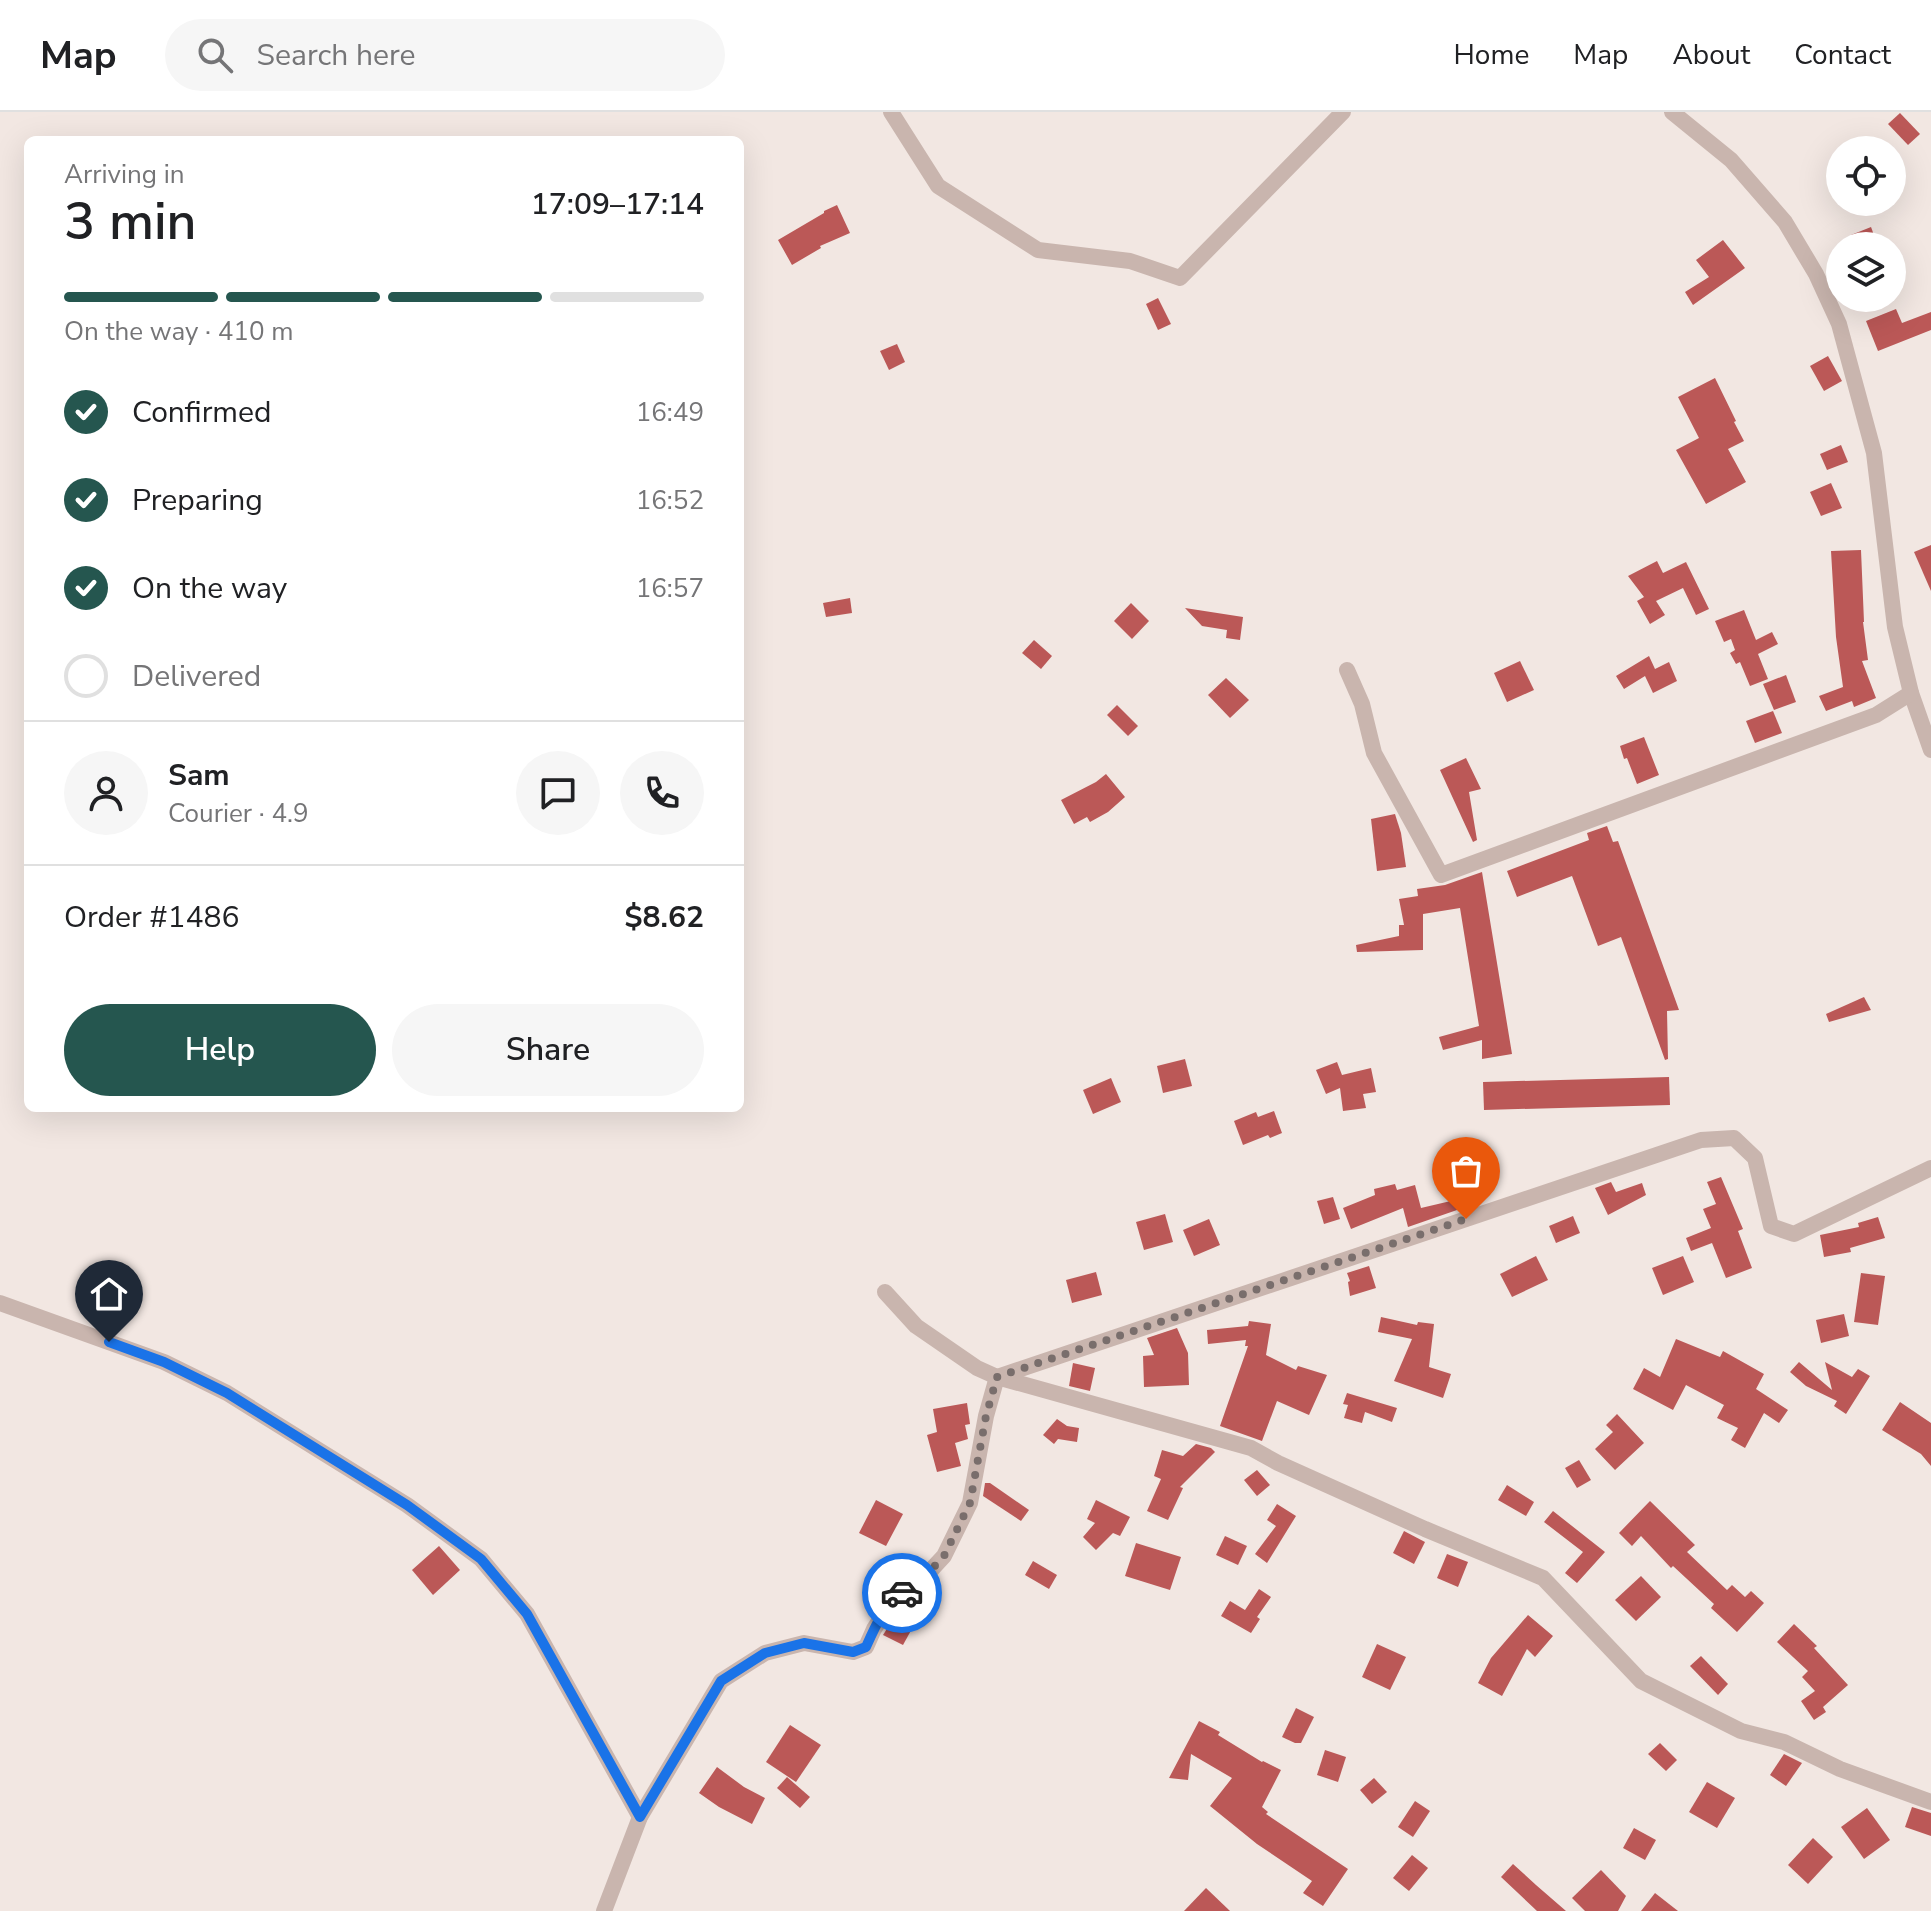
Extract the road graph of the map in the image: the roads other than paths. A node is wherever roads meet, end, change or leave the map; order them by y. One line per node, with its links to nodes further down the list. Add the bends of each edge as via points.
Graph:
1 (891, 112): 2 (street, via 938,186 1038,250 1130,261 1180,278)
2 (1343, 112)
3 (1672, 112): 5 (street, via 1731,160 1785,222 1839,324 1874,453 1895,627)
4 (1347, 670): 5 (street, via 1374,753 1441,875 1876,715)
5 (1911, 693): 6 (street)
6 (1931, 750)
7 (1931, 1168): 10 (street, via 1794,1234 1771,1226 1755,1158 1734,1138 1701,1140)
8 (885, 1292): 10 (street, via 916,1326)
9 (0, 1303): 12 (street, via 164,1362 227,1393 407,1505 481,1559 527,1614)
10 (997, 1377): 11 (street, via 1251,1448 1543,1578 1641,1681 1741,1731 1784,1742); 12 (street, via 970,1503 944,1556 919,1583 895,1597 866,1647 853,1652 804,1643 765,1653 721,1681)
11 (1931, 1802)
12 (640, 1817): 13 (street)
13 (604, 1911)

